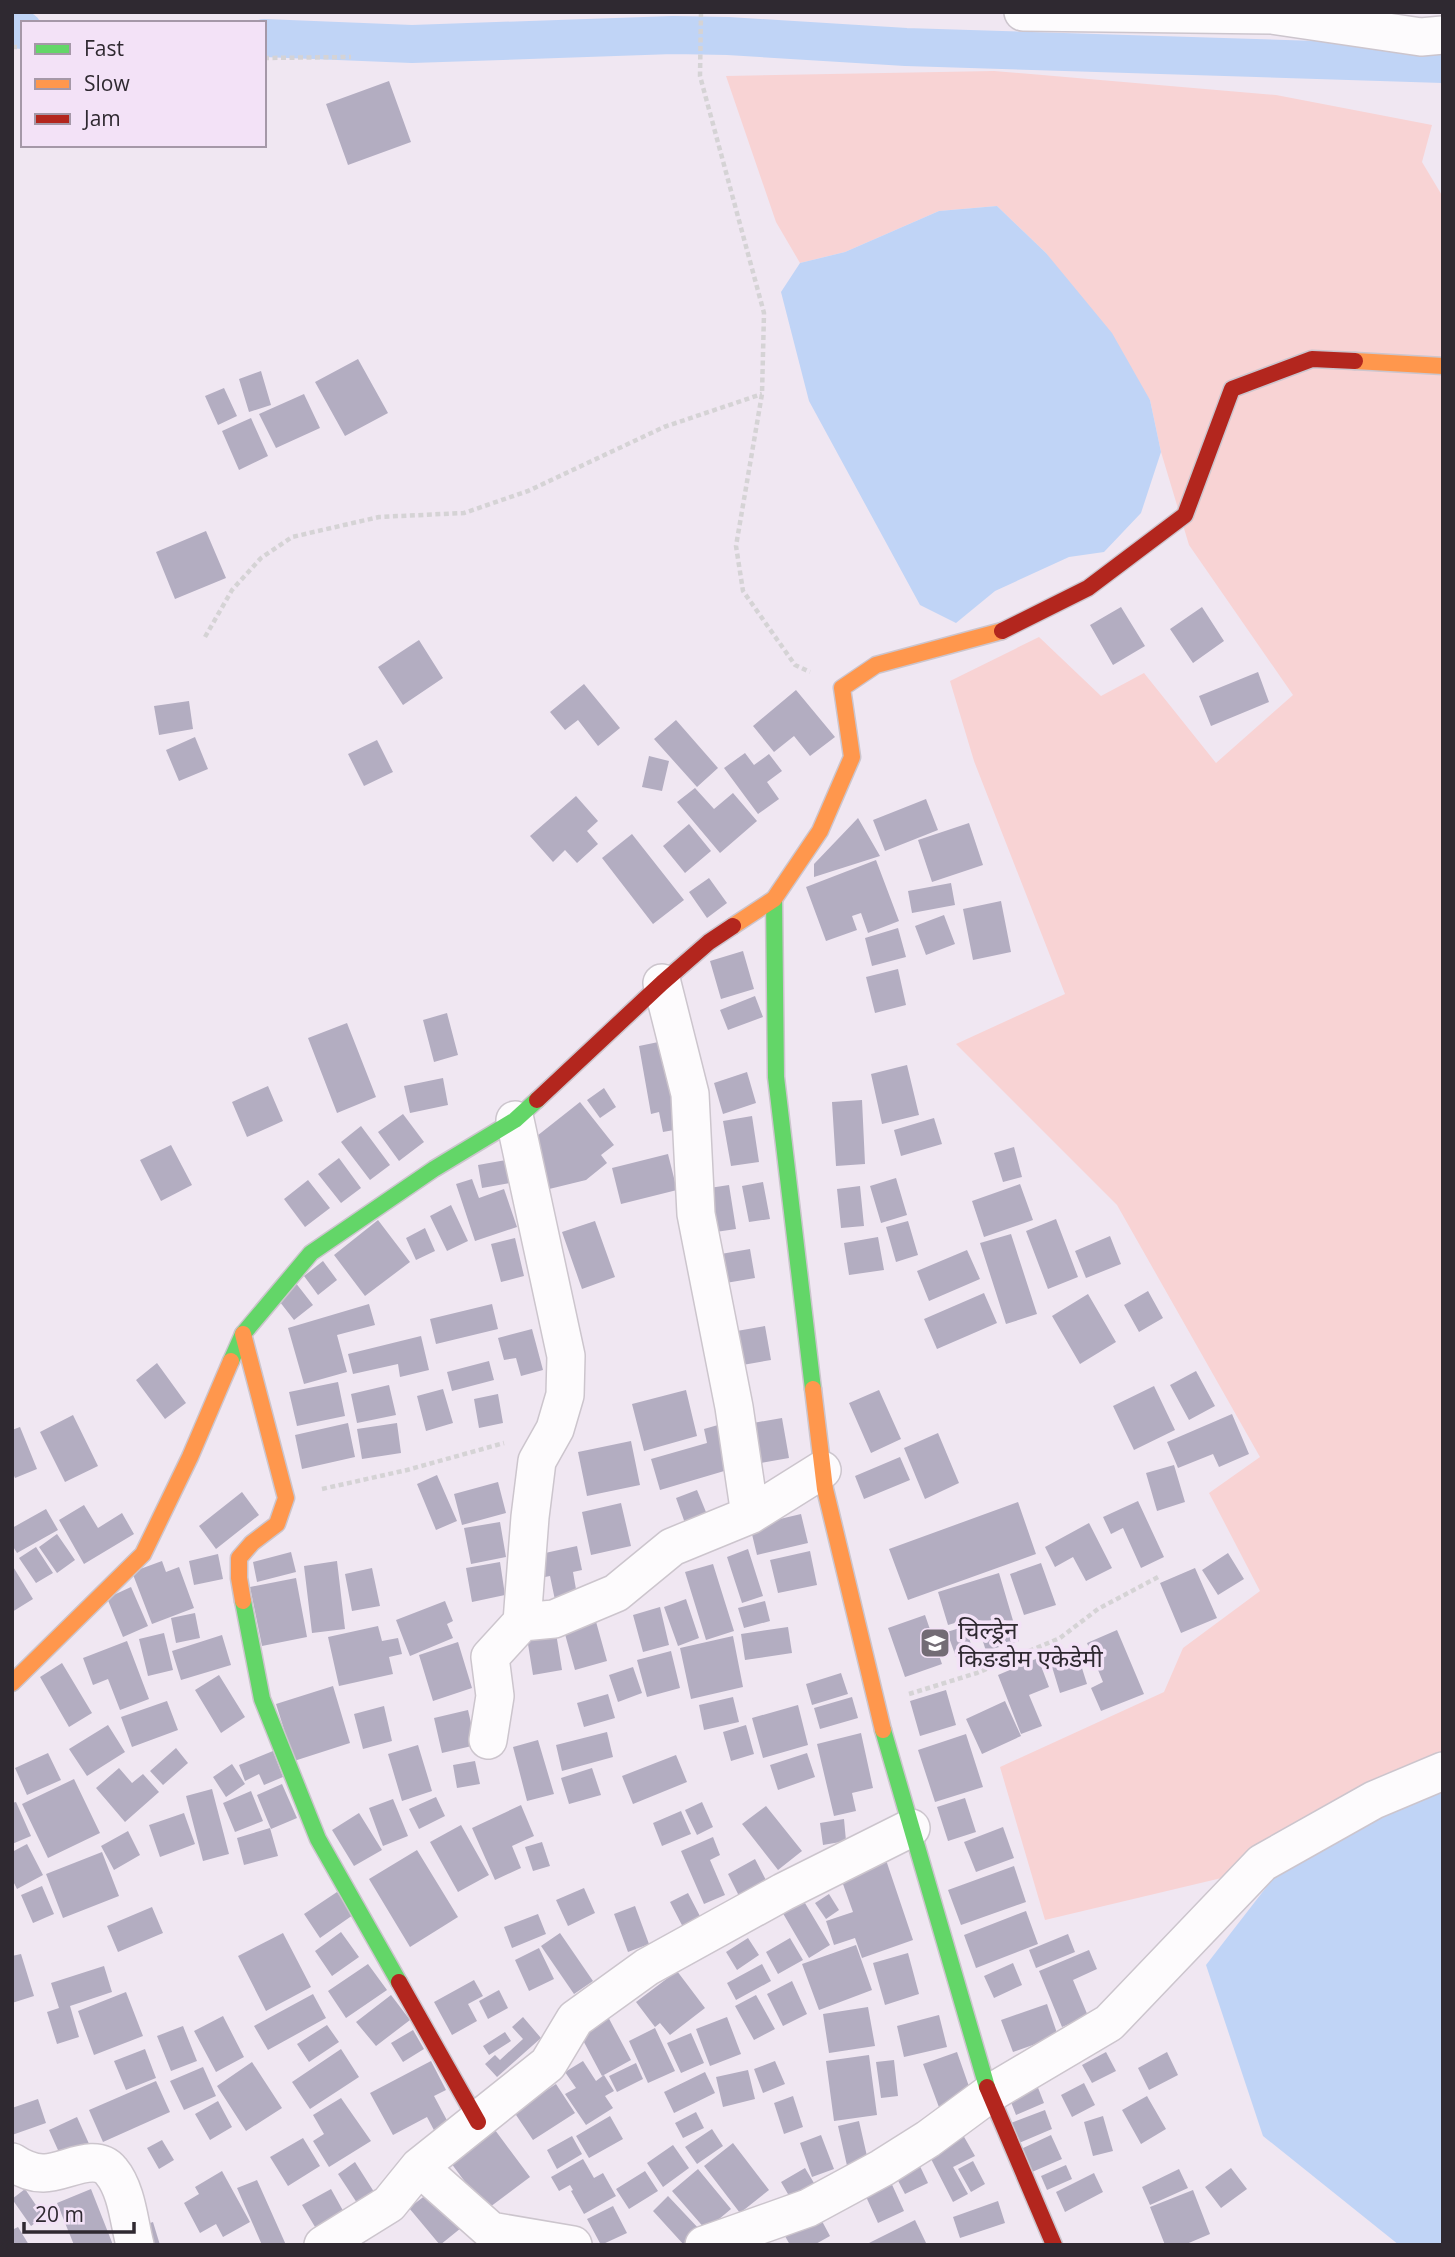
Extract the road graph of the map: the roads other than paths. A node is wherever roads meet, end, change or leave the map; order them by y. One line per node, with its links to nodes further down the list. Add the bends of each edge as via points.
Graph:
1 (1023, 12): 2 (street, via 1272,15 1421,37)
2 (1443, 35)
3 (1443, 366): 4 (street, via 1312,359 1232,389 1185,515 1088,588 995,634 876,665 842,688 852,757 820,831)
4 (774, 899): 5 (street, via 709,942); 8 (street, via 776,1077)
5 (662, 982): 6 (street); 9 (street, via 690,1094 696,1214)
6 (515, 1120): 7 (street, via 311,1253); 10 (street, via 566,1356 565,1395 555,1429 537,1461)
7 (243, 1334): 11 (street, via 143,1554); 16 (street, via 286,1497 277,1524 239,1558 262,1699 318,1839)
8 (822, 1470): 9 (street); 14 (street, via 875,1704)
9 (750, 1515): 10 (street, via 672,1547 616,1592 554,1619)
10 (522, 1622): 12 (street, via 491,1657 495,1696)
11 (12, 1683)
12 (488, 1740)
13 (1443, 1771): 15 (street, via 1374,1800 1262,1863 1109,2023)
14 (911, 1828): 15 (street); 16 (street, via 647,1967 575,2019 548,2064)
15 (989, 2094): 22 (street, via 905,2154 808,2208); 23 (street)
16 (478, 2122): 18 (street)
17 (12, 2162): 19 (street, via 44,2174 94,2163 106,2166 123,2196)
18 (419, 2167): 20 (street, via 389,2204); 21 (street, via 491,2231)
19 (135, 2245)
20 (323, 2245)
21 (573, 2245)
22 (704, 2245)
23 (1054, 2245)

